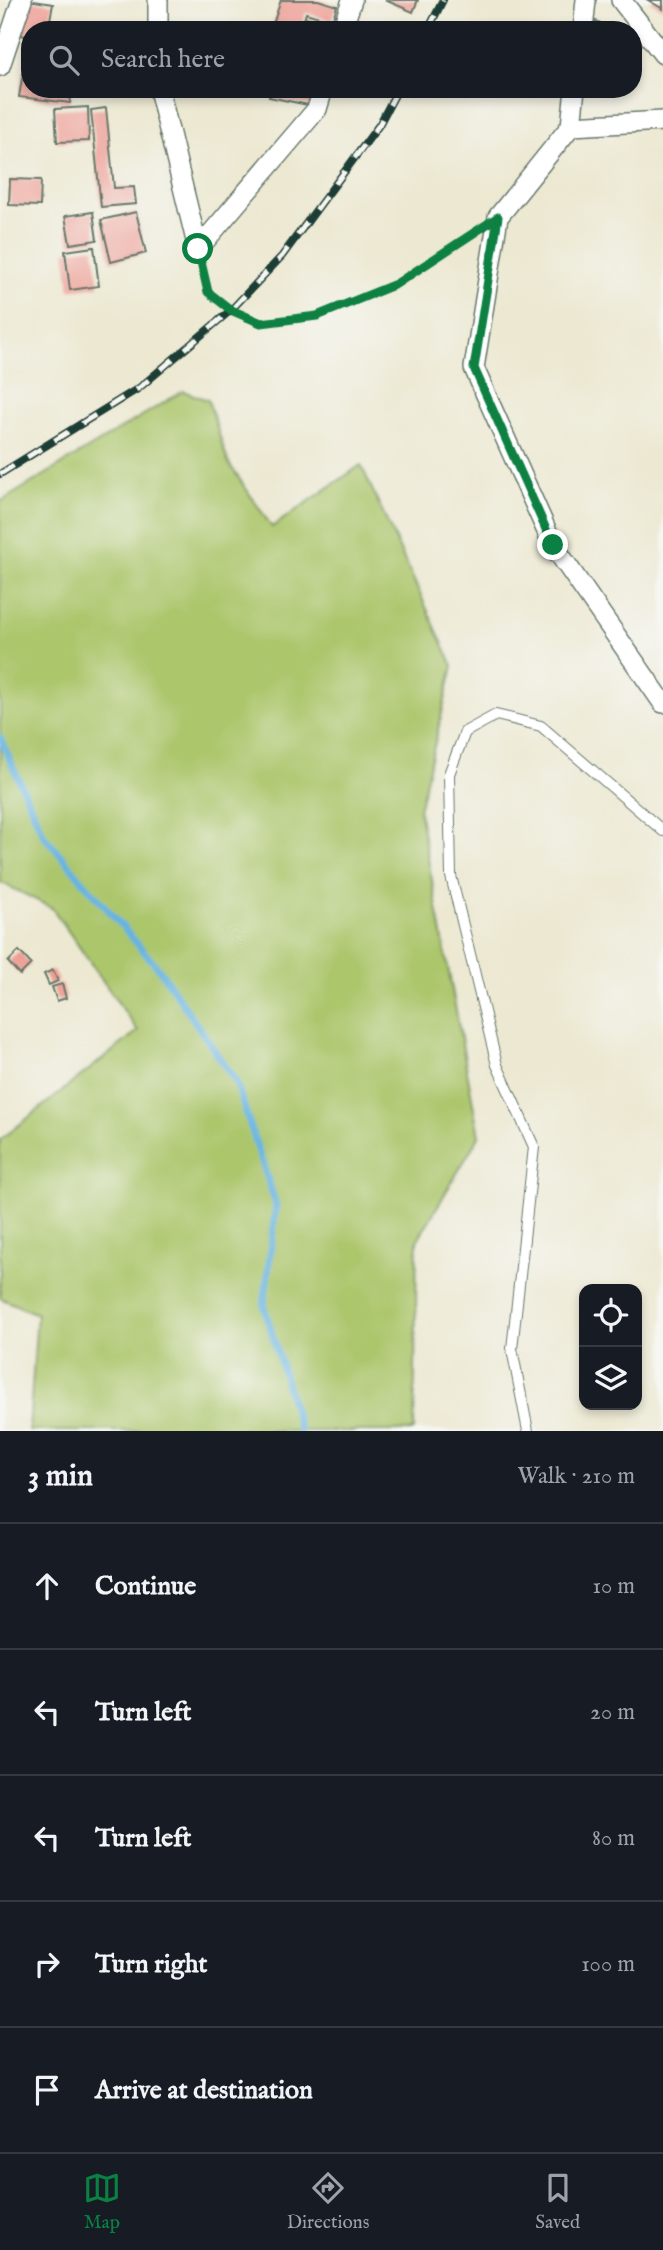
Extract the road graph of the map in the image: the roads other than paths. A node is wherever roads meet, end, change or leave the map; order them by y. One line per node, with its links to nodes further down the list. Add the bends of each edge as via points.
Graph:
1 (22, 0): 12 (street)
2 (158, 0): 6 (street)
3 (352, 0): 7 (street)
4 (586, 0): 8 (street)
5 (621, 0): 9 (street)
6 (158, 21)
7 (345, 21)
8 (584, 21)
9 (637, 21)
10 (642, 27): 11 (street)
11 (663, 54)
12 (0, 66)
13 (161, 98): 14 (street, via 198,249 317,109)
14 (320, 98)
15 (575, 98): 17 (street)
16 (663, 121): 17 (street)
17 (571, 126): 18 (street, via 498,217 474,368 553,545)
18 (663, 703)
19 (663, 831): 20 (lane, via 541,726 496,715 465,732 449,774 451,876 498,1065 534,1147 512,1349)
20 (528, 1431)

